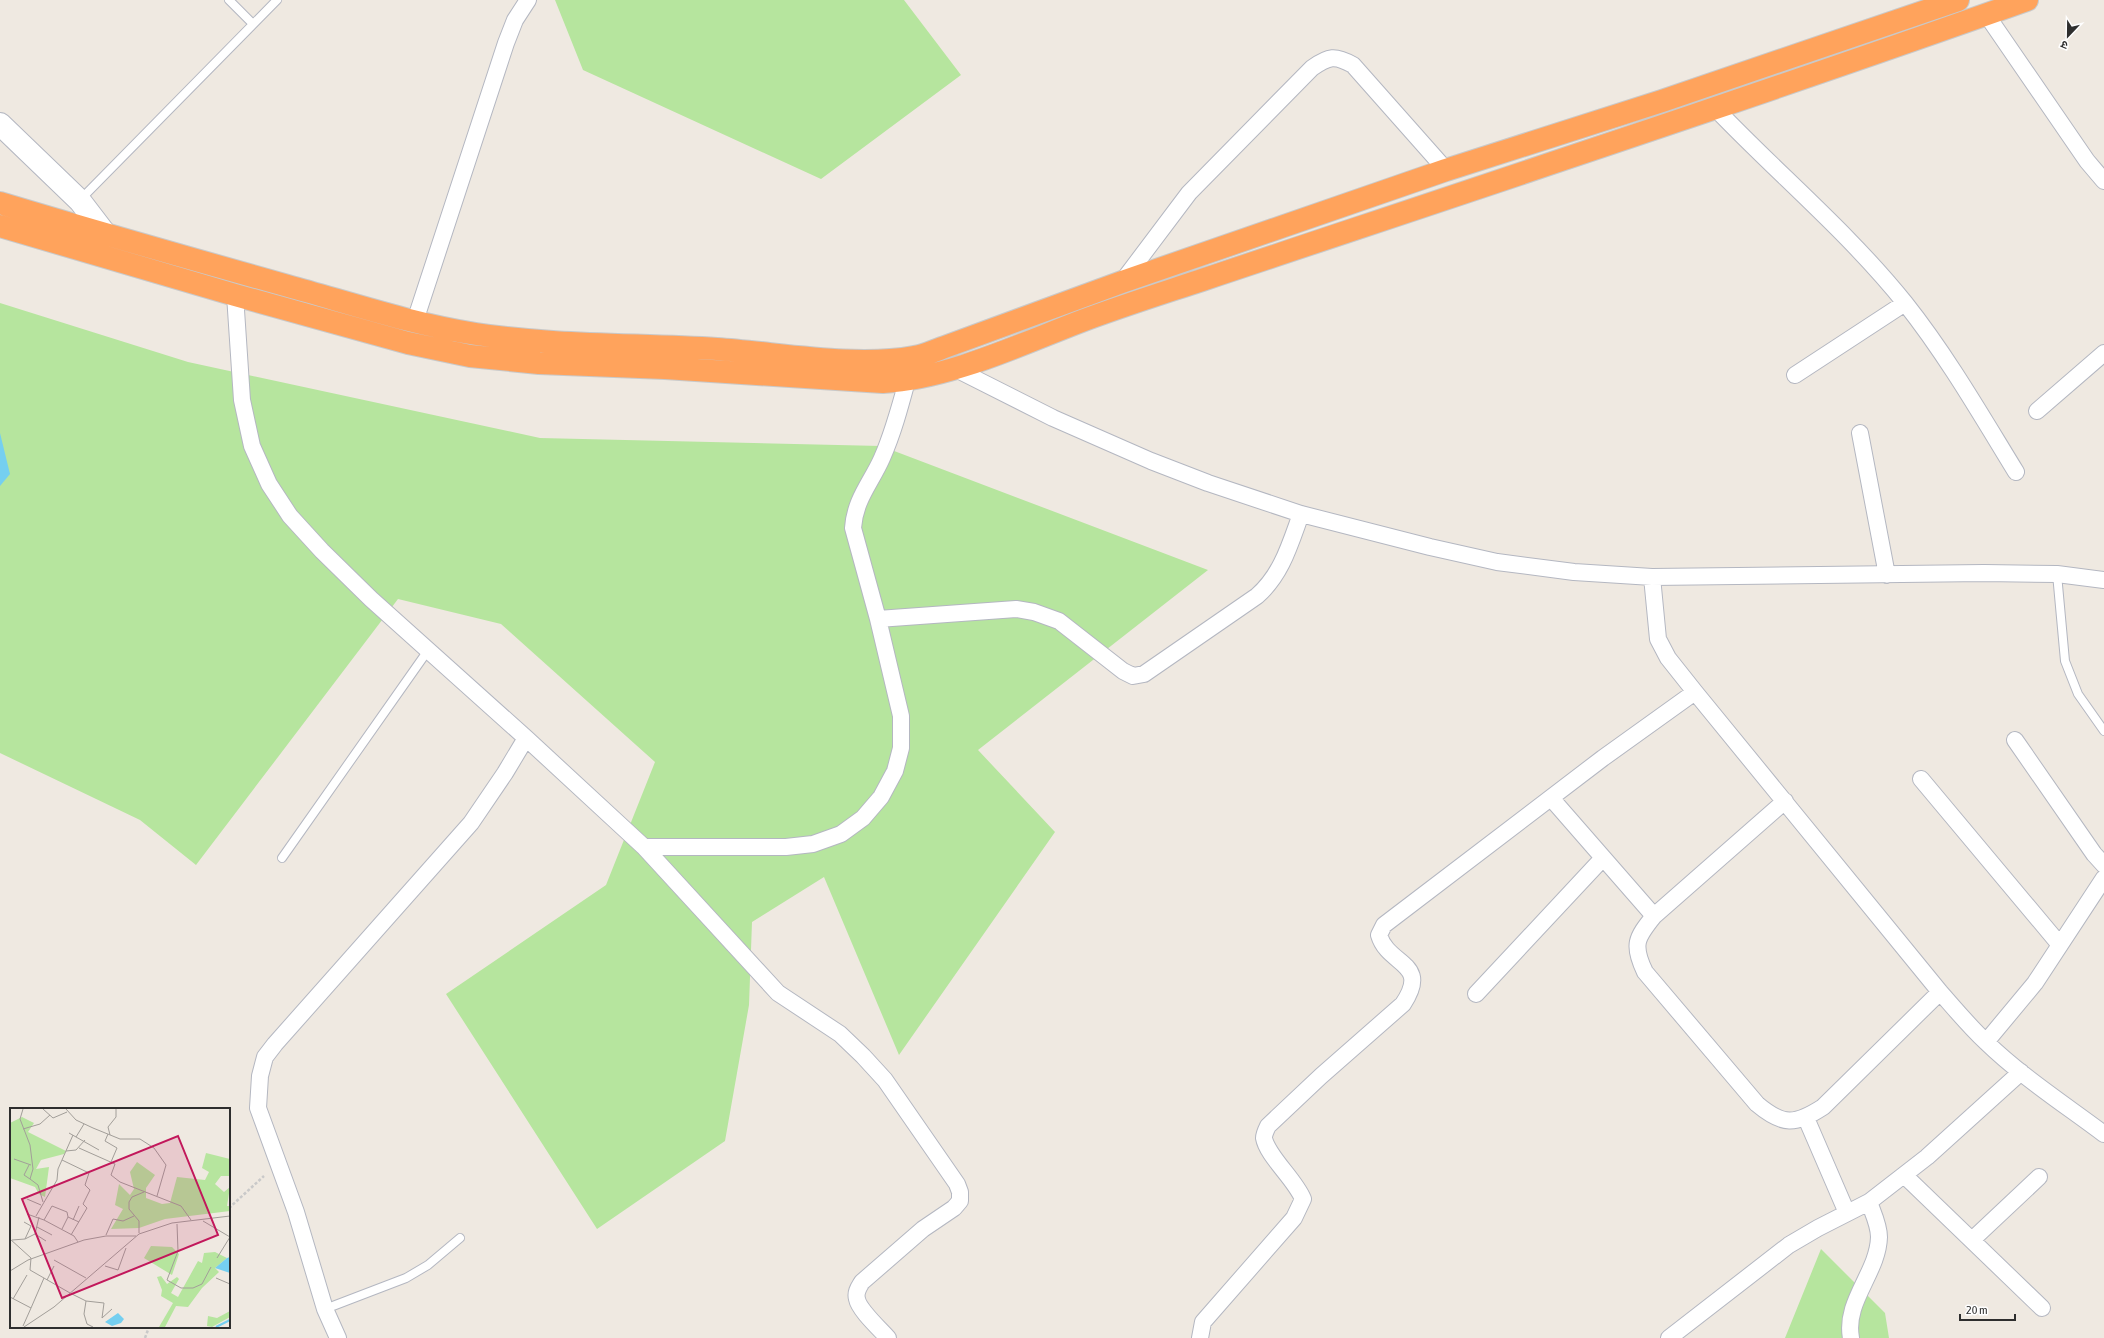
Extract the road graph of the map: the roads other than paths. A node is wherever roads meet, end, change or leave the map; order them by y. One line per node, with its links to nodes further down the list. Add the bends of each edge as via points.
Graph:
1 (229, 0): 7 (lane)
2 (277, 0): 7 (lane)
3 (527, 0): 19 (street, via 506,43)
4 (1958, 0): 10 (highway, via 1662,101)
5 (2027, 0): 6 (highway)
6 (1986, 14): 8 (highway); 11 (street)
7 (253, 24): 12 (lane)
8 (1716, 108): 18 (street, via 1820,210); 21 (highway, via 1113,310)
9 (0, 124): 12 (street)
10 (1446, 170): 16 (highway); 16 (street, via 1353,65 1340,58 1326,58 1307,73 1189,193)
11 (2104, 182)
12 (80, 201): 15 (street)
13 (0, 203): 15 (highway)
14 (0, 226): 17 (highway)
15 (106, 236): 19 (highway)
16 (1122, 282): 19 (highway, via 916,357 887,360 853,360 717,349 534,342)
17 (235, 295): 23 (highway, via 408,343 470,356 540,363 672,368 883,382); 33 (street, via 242,400 252,446 269,484 290,516 322,551 371,599)
18 (1905, 303): 22 (street); 26 (street, via 1940,349)
19 (416, 321)
20 (2104, 353): 24 (street)
21 (954, 368): 23 (highway); 27 (street, via 1053,418 1151,461)
22 (1795, 375)
23 (907, 381): 32 (street, via 890,439 860,496 854,514 853,528)
24 (2037, 411)
25 (1860, 433): 29 (street)
26 (2016, 472)
27 (1301, 514): 30 (street, via 1497,562 1574,572); 32 (street, via 1286,555 1269,585 1257,596 1144,674 1133,676 1123,671 1059,621 1034,612 1016,609)
28 (2057, 574): 29 (street); 31 (street); 35 (lane, via 2065,661 2078,694)
29 (1887, 575): 30 (street, via 1713,575)
30 (1652, 578): 34 (street, via 1658,639 1668,658)
31 (2104, 580)
32 (878, 619): 41 (street, via 901,716 901,748 895,771 881,797 863,818 841,834 813,844 786,847)
33 (429, 649): 36 (street); 42 (lane)
34 (1695, 692): 39 (street); 40 (street)
35 (2104, 731)
36 (526, 738): 41 (street); 61 (street, via 506,773 471,824 274,1044 266,1058 260,1076 258,1108 296,1212)
37 (2015, 740): 44 (street, via 2094,854)
38 (1921, 779): 47 (street)
39 (1551, 798): 43 (street); 64 (street, via 1384,925 1380,935 1382,943 1410,970 1413,982 1409,995 1403,1004 1320,1076 1268,1126 1264,1136 1266,1145 1300,1189 1303,1198 1294,1218 1203,1322)
40 (1785, 801): 46 (street); 48 (street)
41 (644, 848): 63 (street, via 778,993 840,1034 868,1060 885,1080 957,1184 960,1201 954,1208 923,1229 862,1282 858,1289 856,1298 859,1306)
42 (282, 858)
43 (1603, 858): 46 (street); 49 (street)
44 (2104, 864)
45 (2104, 878): 47 (street)
46 (1654, 916): 52 (street, via 1638,936 1636,947 1645,972 1757,1104 1771,1116 1790,1122)
47 (2060, 945): 50 (street, via 2035,983)
48 (1940, 992): 50 (street); 52 (street, via 1823,1107)
49 (1476, 994)
50 (1986, 1042): 51 (street)
51 (2021, 1072): 53 (street); 54 (street)
52 (1806, 1118): 57 (street)
53 (2104, 1134)
54 (1904, 1175): 56 (street); 59 (street)
55 (2039, 1177): 59 (street)
56 (1869, 1202): 57 (street); 66 (street, via 1877,1221 1879,1237 1876,1254 1850,1318)
57 (1847, 1213): 65 (street, via 1790,1245)
58 (460, 1238): 61 (lane, via 428,1265 406,1278)
59 (1972, 1240): 60 (street)
60 (2042, 1308)
61 (325, 1309): 62 (street)
62 (338, 1338)
63 (888, 1338)
64 (1200, 1338)
65 (1669, 1338)
66 (1851, 1338)

